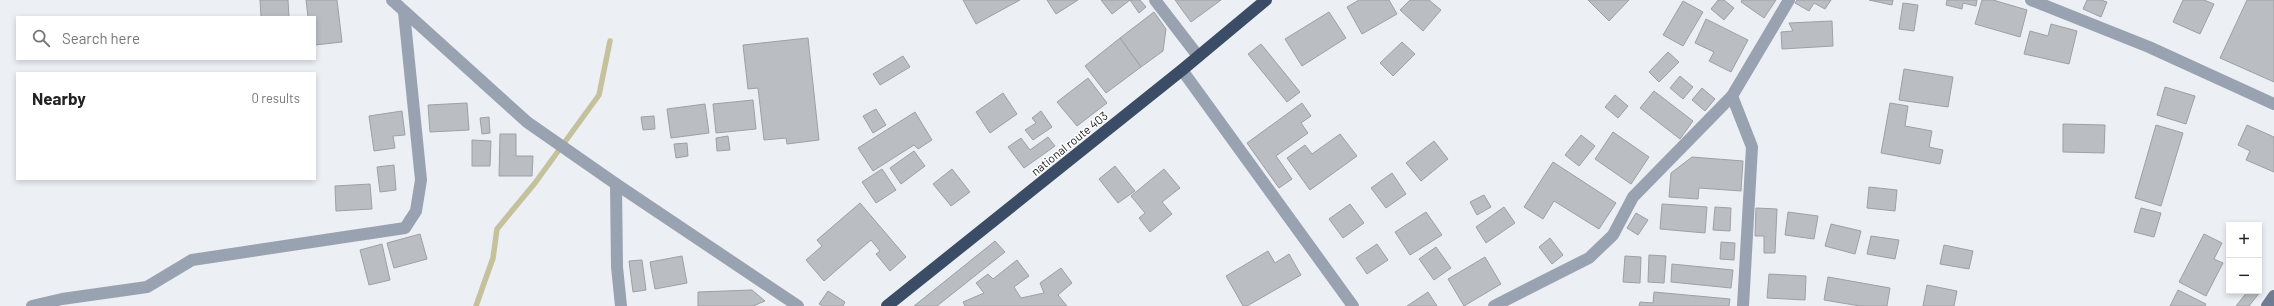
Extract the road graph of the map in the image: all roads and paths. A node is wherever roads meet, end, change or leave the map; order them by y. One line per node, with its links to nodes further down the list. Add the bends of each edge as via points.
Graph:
1 (392, 0): 6 (street)
2 (1156, 0): 7 (street)
3 (1266, 0): 7 (highway, national route 403)
4 (1789, 0): 9 (street)
5 (2031, 0): 10 (street, via 2149,47)
6 (404, 12): 11 (street, via 527,122); 13 (street, via 421,180 416,211 405,228 192,260 147,287 68,298)
7 (1198, 56): 8 (highway, national route 403)
8 (1182, 70): 16 (highway, national route 403); 17 (street)
9 (1732, 96): 18 (street, via 1634,197 1613,235 1589,258); 19 (street, via 1752,147)
10 (2274, 104)
11 (616, 184): 14 (street, via 617,267); 15 (street)
12 (2274, 296): 20 (street)
13 (32, 306)
14 (621, 306)
15 (798, 306)
16 (887, 306)
17 (1353, 306)
18 (1494, 306)
19 (1743, 306)
20 (2267, 306)

